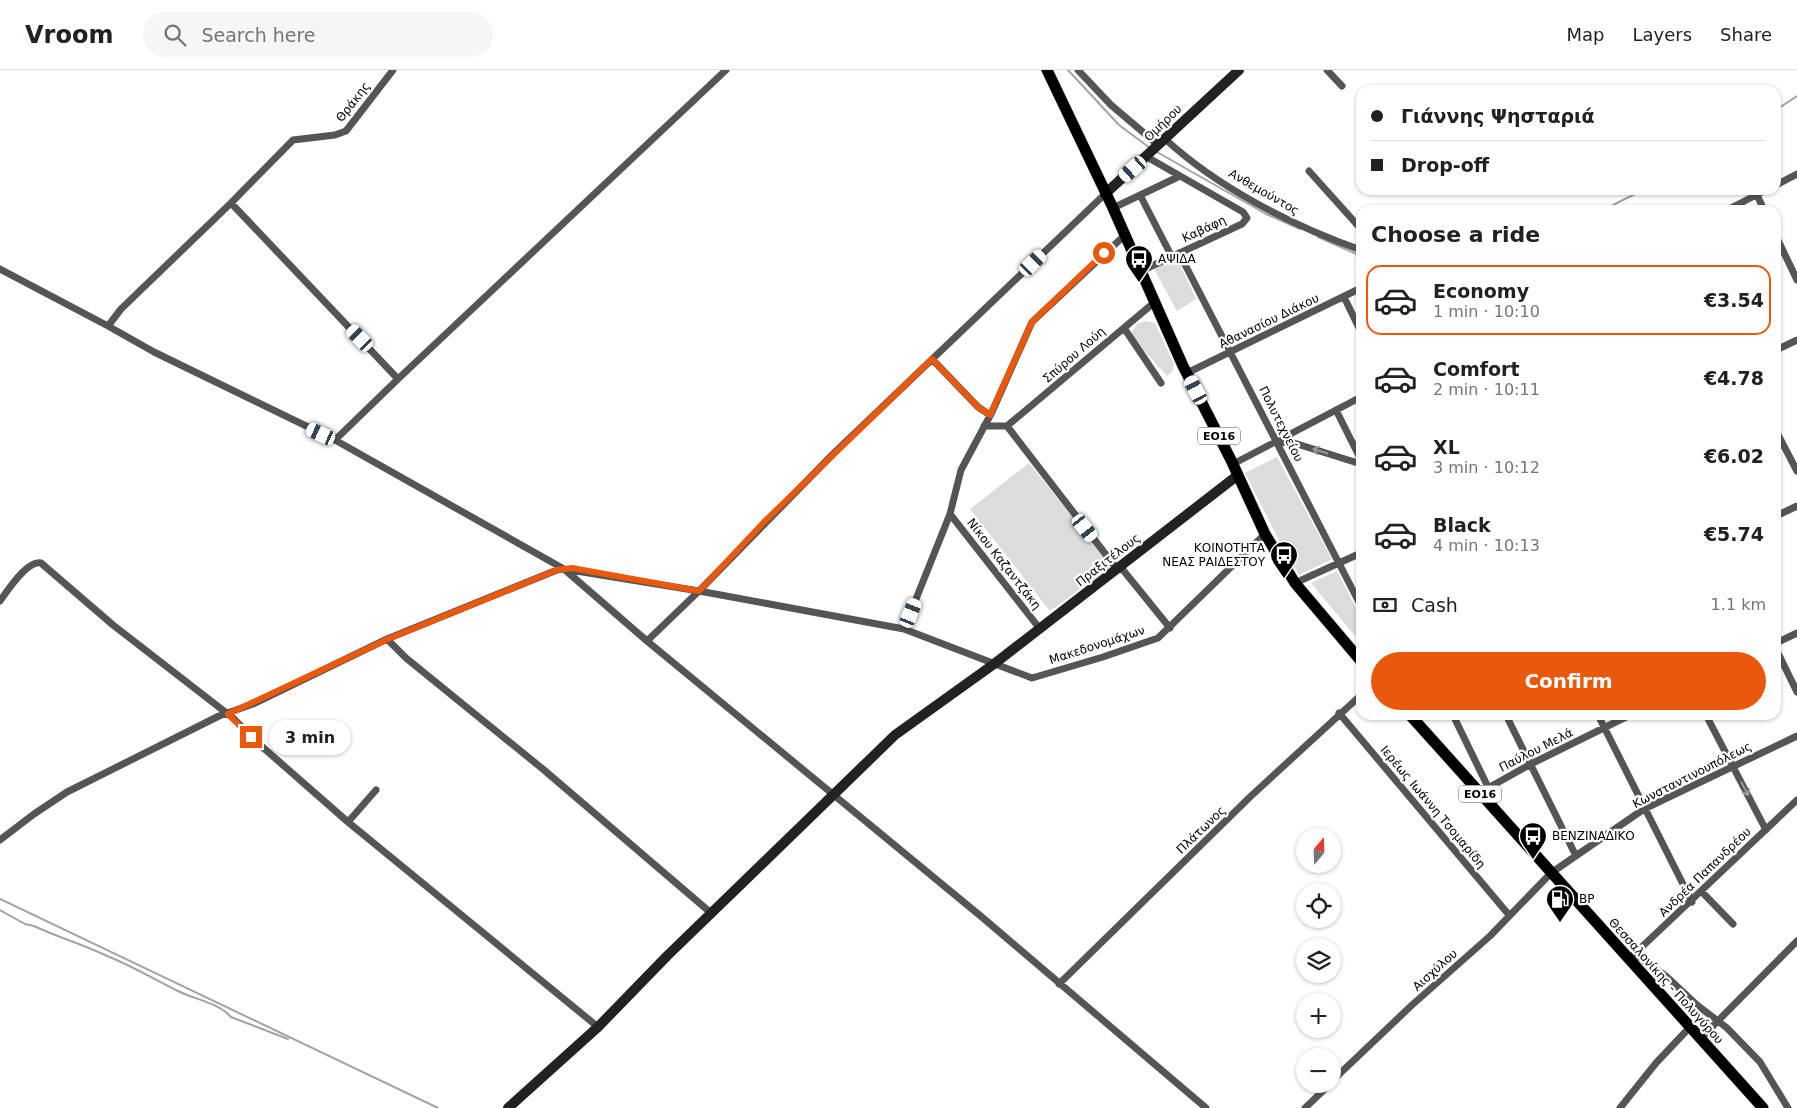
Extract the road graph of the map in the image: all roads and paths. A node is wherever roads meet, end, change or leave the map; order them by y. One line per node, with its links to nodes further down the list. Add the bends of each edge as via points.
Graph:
1 (393, 70): 17 (street, Θράκης, via 346,132 293,140)
2 (726, 70): 40 (street)
3 (1047, 70): 14 (main road, ΕΟ16)
4 (1078, 70): 8 (street, Ανθεμούντος, via 1111,105)
5 (1239, 70): 8 (street, Ομήρου)
6 (1327, 70): 7 (street)
7 (1342, 86)
8 (1160, 141): 9 (street, Ομήρου); 24 (street, Ανθεμούντος, via 1263,206 1301,226)
9 (1147, 157): 12 (street); 14 (street, Ομήρου)
10 (1309, 172): 21 (street)
11 (1797, 174): 13 (street)
12 (1180, 176): 15 (street); 25 (street, Καβάφη, via 1243,212 1247,218 1242,224)
13 (1781, 182)
14 (1105, 194): 20 (main road, ΕΟ16); 38 (street)
15 (1140, 195): 20 (street); 25 (street, Πολυτεχνείου)
16 (1757, 195): 18 (street); 19 (street)
17 (231, 203): 33 (street, Θράκης, via 121,309); 40 (street)
18 (1738, 205)
19 (1762, 205)
20 (1113, 208): 22 (main road, ΕΟ16)
21 (1356, 224)
22 (1125, 235): 27 (main road, ΕΟ16); 44 (street, via 1032,322)
23 (1781, 246): 28 (street)
24 (1356, 248)
25 (1175, 255): 27 (street, Καβάφη); 37 (street, Πολυτεχνείου)
26 (0, 269): 33 (street)
27 (1141, 271): 31 (main road, ΕΟ16)
28 (1797, 280)
29 (1356, 291): 30 (street, Αθανασίου Διάκου)
30 (1344, 298): 32 (street); 37 (street, Αθανασίου Διάκου)
31 (1156, 301): 34 (street, Σπύρου Λούη); 39 (main road, ΕΟ16)
32 (1356, 322)
33 (108, 326): 47 (street, via 154,352)
34 (1124, 328): 41 (street); 46 (street, Σπύρου Λούη)
35 (1797, 340): 36 (street)
36 (1781, 348)
37 (1230, 352): 39 (street, Αθανασίου Διάκου); 48 (street, Πολυτεχνείου)
38 (932, 359): 44 (street, via 978,407); 64 (street, via 764,522)
39 (1187, 373): 52 (main road, ΕΟ16)
40 (398, 378): 47 (street)
41 (1161, 383)
42 (1356, 400): 43 (street)
43 (1336, 410): 48 (street); 50 (street)
44 (990, 415): 45 (street)
45 (984, 426): 46 (street); 56 (street, via 961,470)
46 (1007, 426): 62 (street)
47 (335, 440): 61 (street)
48 (1278, 441): 51 (street, one-way to 48); 52 (street); 60 (street, Πολυτεχνείου)
49 (1781, 441): 53 (street)
50 (1356, 452)
51 (1356, 461)
52 (1233, 464): 54 (main road, ΕΟ16)
53 (1797, 471)
54 (1238, 475): 58 (main road, ΕΟ16); 62 (street, Πραξιτέλους)
55 (1797, 506): 57 (street)
56 (950, 514): 68 (street); 69 (street, Νίκου Καζαντζάκη)
57 (1781, 514)
58 (1265, 534): 63 (main road, ΕΟ16); 67 (street, Μακεδονομάχων)
59 (1356, 555): 60 (street)
60 (1339, 563): 63 (street); 65 (street, Πολυτεχνείου)
61 (564, 569): 64 (street, Μακεδονομάχων); 71 (street); 72 (street)
62 (1117, 569): 67 (street, via 1122,570); 69 (street, Πραξιτέλους)
63 (1295, 583): 74 (main road, ΕΟ16)
64 (699, 591): 68 (street, Μακεδονομάχων); 72 (street)
65 (1356, 596)
66 (0, 601): 80 (street, via 26,568 41,562 113,625)
67 (1170, 628): 76 (street, Μακεδονομάχων, via 1158,638 1032,678)
68 (904, 629): 76 (street, Μακεδονομάχων)
69 (1040, 629): 76 (street, Πραξιτέλους)
70 (1797, 633): 73 (street)
71 (388, 639): 80 (street); 103 (street, via 406,658 544,770)
72 (647, 641): 93 (street)
73 (1781, 641)
74 (1356, 656)
75 (1781, 659): 77 (street)
76 (994, 664): 93 (street, Πραξιτέλους, via 912,720)
77 (1797, 692)
78 (1356, 699): 79 (street, Πλάτωνος)
79 (1339, 713): 104 (street, Ιερέως Ιωάννη Τσομαρίδη); 108 (street, Πλάτωνος)
80 (228, 714): 96 (street); 98 (street, via 67,792)
81 (1415, 720): 92 (main road, Θεσσαλονίκης - Πολυγύρου / ΕΟ16)
82 (1455, 720): 92 (street)
83 (1508, 720): 89 (street)
84 (1600, 720): 87 (street)
85 (1620, 720): 87 (street, Παύλου Μελά)
86 (1709, 720): 90 (street)
87 (1604, 728): 89 (street, Παύλου Μελά); 95 (street)
88 (1797, 736): 90 (street, Κωνσταντινουπόλεως)
89 (1530, 764): 92 (street, Παύλου Μελά); 99 (street)
90 (1732, 766): 95 (street, Κωνσταντινουπόλεως); 97 (street, one-way to 97)
91 (376, 790): 96 (street)
92 (1484, 790): 100 (main road, Θεσσαλονίκης - Πολυγύρου / ΕΟ16)
93 (832, 794): 103 (street, Πραξιτέλους); 108 (street)
94 (1797, 800): 97 (street, Ανδρέα Παπανδρέου)
95 (1644, 809): 99 (street, Κωνσταντινουπόλεως); 102 (street)
96 (348, 822): 110 (street)
97 (1766, 830): 101 (street, Ανδρέα Παπανδρέου)
98 (0, 840)
99 (1576, 856): 100 (street, Κωνσταντινουπόλεως)
100 (1551, 873): 104 (street, Αισχύλου); 107 (main road, Θεσσαλονίκης - Πολυγύρου / ΕΟ16)
101 (1702, 892): 102 (street, Ανδρέα Παπανδρέου); 105 (street)
102 (1692, 902): 107 (street, Ανδρέα Παπανδρέου)
103 (711, 913): 110 (street, Πραξιτέλους)
104 (1509, 915): 113 (street, Αισχύλου)
105 (1733, 924)
106 (1797, 941): 109 (street)
107 (1631, 957): 109 (street, via 1666,976 1696,1005); 111 (main road, Θεσσαλονίκης - Πολυγύρου / ΕΟ16)
108 (1059, 984): 116 (street)
109 (1718, 1020): 112 (street); 120 (street, via 1760,1062)
110 (598, 1027): 115 (street, Πραξιτέλους)
111 (1690, 1027): 112 (main road, Θεσσαλονίκης - Πολυγύρου / ΕΟ16); 118 (street)
112 (1700, 1039): 119 (main road, Θεσσαλονίκης - Πολυγύρου / ΕΟ16)
113 (1341, 1073)
114 (1321, 1093): 117 (street, Αισχύλου)
115 (508, 1108)
116 (1206, 1108)
117 (1305, 1108)
118 (1620, 1108)
119 (1763, 1108)
120 (1788, 1108)

